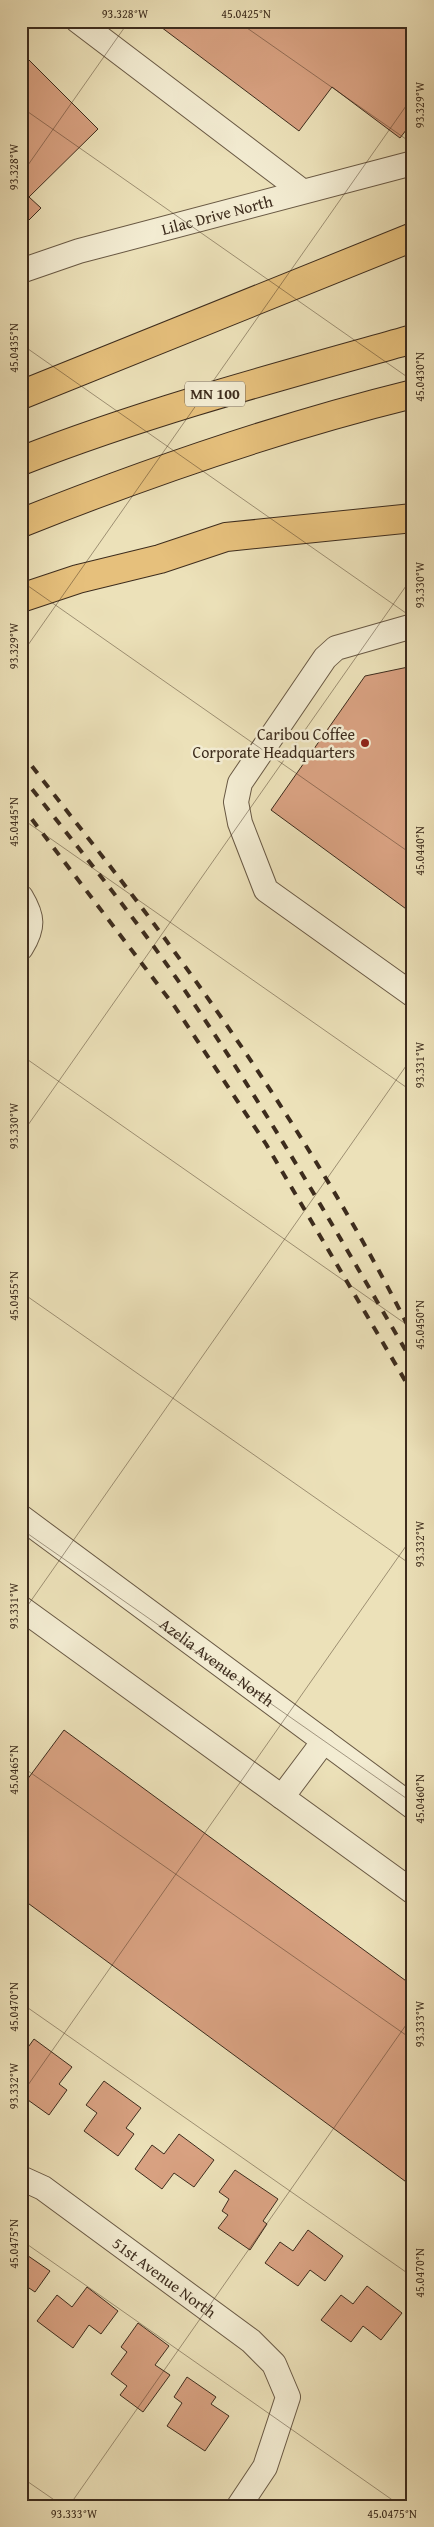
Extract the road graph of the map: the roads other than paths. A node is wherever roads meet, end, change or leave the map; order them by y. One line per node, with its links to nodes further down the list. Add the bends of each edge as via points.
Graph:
1 (78, 21): 3 (street)
2 (413, 163): 3 (street, Lilac Drive North)
3 (302, 191): 5 (street, Lilac Drive North)
4 (413, 237): 8 (highway)
5 (23, 267)
6 (413, 339): 9 (highway, MN 100, via 214,395)
7 (413, 394): 11 (highway, via 204,454)
8 (21, 395)
9 (21, 461)
10 (413, 518): 12 (highway, via 226,537)
11 (21, 523)
12 (21, 598)
13 (413, 626): 16 (street, via 336,648 325,658 240,783 236,802 240,823 266,890)
14 (21, 897): 15 (street, via 31,914 30,927)
15 (21, 948)
16 (413, 995)
17 (21, 1517): 19 (street, Azelia Avenue North)
18 (21, 1608): 20 (street)
19 (324, 1741): 20 (street); 21 (street, Azelia Avenue North)
20 (282, 1797): 22 (street)
21 (413, 1807)
22 (413, 1892)
23 (21, 2178): 24 (street, 51st Avenue North, via 43,2188 251,2341 274,2364 288,2397 265,2467)
24 (239, 2506)

